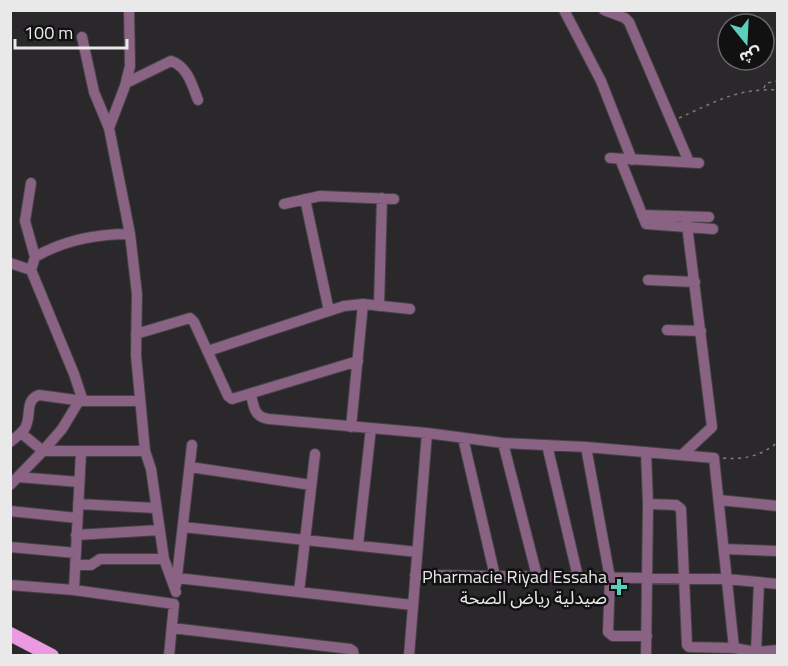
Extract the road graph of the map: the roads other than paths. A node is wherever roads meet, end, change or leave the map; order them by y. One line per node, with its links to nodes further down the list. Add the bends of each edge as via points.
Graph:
1 (129, 10): 5 (street, via 131,52)
2 (564, 10): 8 (street, via 601,81)
3 (604, 10): 8 (street, via 628,22 694,162)
4 (82, 37): 7 (street, via 94,92)
5 (126, 83): 6 (street, via 171,61 185,69); 7 (street)
6 (198, 100)
7 (109, 128): 19 (street)
8 (632, 160): 14 (street, via 615,159)
9 (31, 183): 20 (street, via 25,221)
10 (382, 198): 11 (street); 12 (street); 26 (street)
11 (305, 199): 13 (street); 28 (street)
12 (394, 199)
13 (284, 204)
14 (642, 215): 15 (street); 17 (street, via 648,226)
15 (686, 217): 16 (street); 17 (street)
16 (709, 217)
17 (688, 228): 18 (street); 24 (street)
18 (713, 229)
19 (130, 234): 20 (street, via 97,235); 31 (street, via 137,294)
20 (35, 257): 22 (street)
21 (10, 263): 22 (street)
22 (31, 270): 35 (street)
23 (648, 280): 24 (street)
24 (695, 282): 30 (street)
25 (363, 304): 26 (street); 28 (street); 33 (street)
26 (379, 306): 27 (street)
27 (410, 309)
28 (329, 311): 32 (street)
29 (667, 330): 30 (street)
30 (701, 331): 52 (street, via 712,427)
31 (136, 334): 32 (street, via 190,318); 36 (street)
32 (208, 351): 34 (street, via 228,396 232,399)
33 (358, 361): 34 (street); 37 (street)
34 (251, 395): 37 (street, via 256,413 262,418)
35 (83, 400): 36 (street); 39 (street, via 33,397); 47 (street)
36 (140, 401): 48 (street)
37 (351, 427): 38 (street)
38 (371, 428): 40 (street); 68 (street)
39 (21, 433): 42 (street); 47 (street)
40 (427, 434): 41 (street); 72 (street)
41 (463, 438): 43 (street); 76 (street)
42 (10, 442)
43 (503, 443): 45 (street); 77 (street)
44 (192, 445): 53 (street)
45 (547, 445): 46 (street); 78 (street)
46 (586, 447): 50 (street); 80 (street)
47 (43, 450): 49 (street); 54 (street)
48 (145, 451): 49 (street); 61 (street)
49 (81, 452): 55 (street)
50 (646, 452): 52 (street); 59 (street)
51 (315, 454): 56 (street)
52 (682, 455): 57 (street, via 714,458)
53 (190, 467): 56 (street); 64 (street)
54 (14, 481): 55 (street)
55 (79, 482): 58 (street)
56 (311, 485): 67 (street)
57 (719, 500): 60 (street); 70 (street)
58 (78, 504): 61 (street); 63 (street)
59 (648, 504): 81 (street); 82 (street, via 676,505 681,509)
60 (777, 506)
61 (156, 508): 65 (street)
62 (10, 511): 63 (street)
63 (77, 518): 66 (street)
64 (183, 527): 67 (street); 79 (street)
65 (160, 530): 66 (street); 74 (street)
66 (76, 535): 73 (street)
67 (304, 540): 68 (street); 89 (street)
68 (358, 545): 72 (street)
69 (10, 547): 73 (street)
70 (724, 549): 71 (street); 83 (street)
71 (777, 551)
72 (417, 552): 75 (street)
73 (76, 559): 74 (street, via 91,565 100,559); 87 (street)
74 (164, 559): 88 (street)
75 (415, 575): 76 (street); 91 (street)
76 (495, 576): 77 (street)
77 (537, 576): 78 (street)
78 (578, 577): 80 (street)
79 (177, 578): 88 (street); 89 (street)
80 (610, 578): 81 (street); 94 (street, via 608,632 613,636)
81 (647, 579): 82 (street); 94 (street)
82 (685, 579): 83 (street); 96 (street, via 687,645)
83 (727, 579): 84 (street); 96 (street)
84 (759, 583): 85 (street); 99 (street)
85 (777, 584)
86 (10, 585): 87 (street)
87 (74, 590): 90 (street)
88 (176, 592): 90 (street)
89 (298, 592): 91 (street)
90 (174, 604): 92 (street)
91 (412, 605): 104 (street)
92 (172, 628): 98 (street); 102 (street)
93 (10, 634): 101 (main road)
94 (647, 636): 105 (street)
95 (10, 642): 100 (main road)
96 (734, 648): 99 (street)
97 (777, 650): 99 (street)
98 (337, 651): 103 (street, via 350,649)
99 (756, 652)
100 (33, 656)
101 (52, 656)
102 (169, 656)
103 (354, 656)
104 (409, 656)
105 (646, 656)

